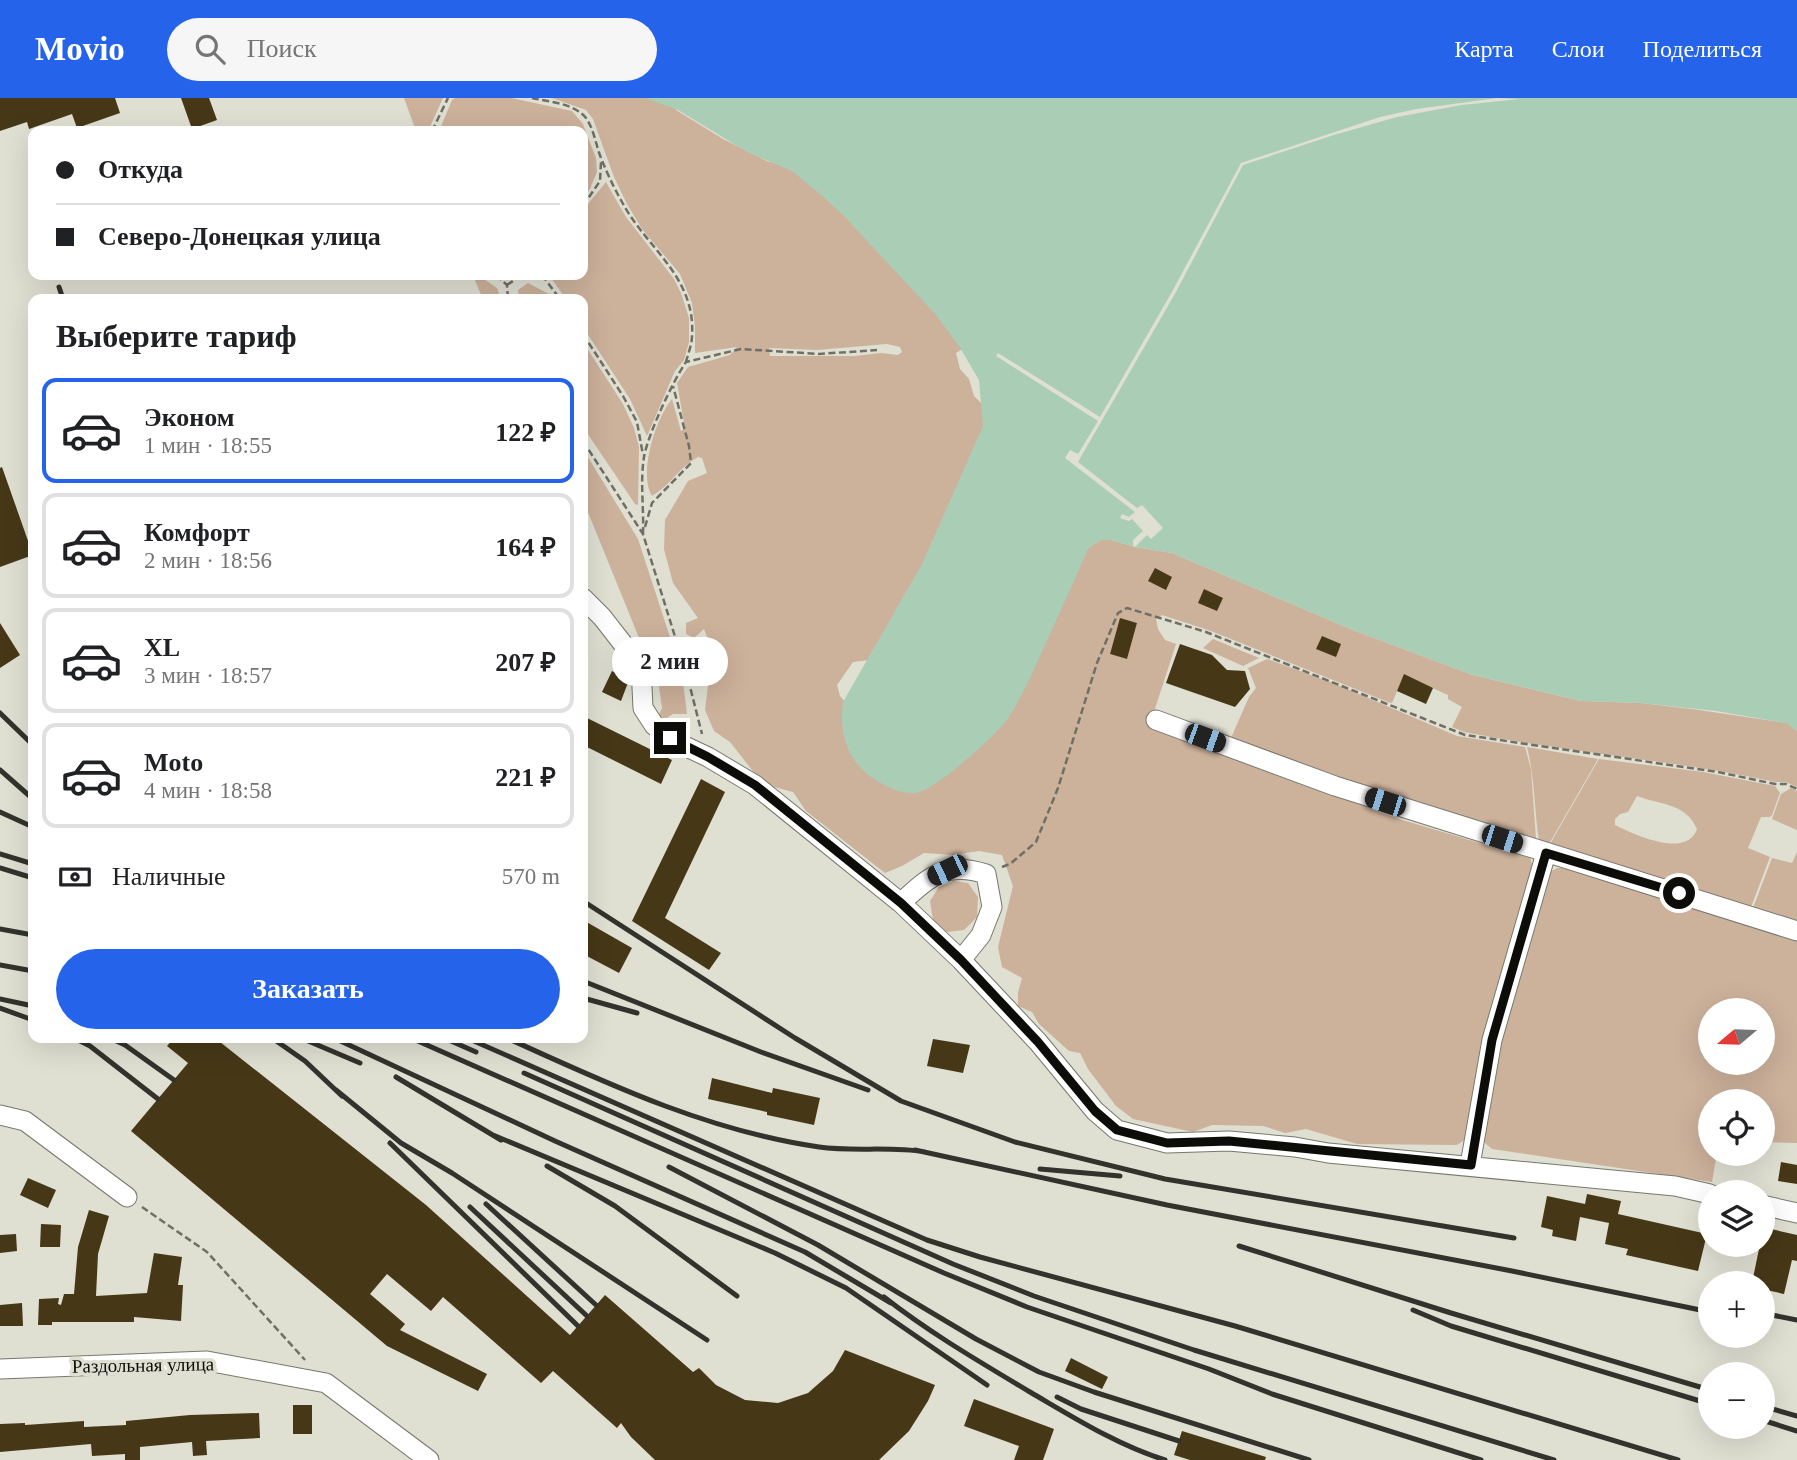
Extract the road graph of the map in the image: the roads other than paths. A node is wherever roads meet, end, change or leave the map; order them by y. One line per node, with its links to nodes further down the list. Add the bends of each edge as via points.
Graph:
1 (588, 603): 4 (street, via 641,667 643,708 654,725 755,785)
2 (1156, 720): 3 (street, via 1335,786)
3 (1546, 853): 5 (street); 8 (street, via 1492,1040)
4 (901, 903): 6 (street); 6 (street, via 925,880 947,870 986,874 992,907 981,935)
5 (1797, 931)
6 (961, 960): 8 (street, via 1117,1130 1167,1143 1229,1141)
7 (0, 1115): 10 (street, via 25,1121)
8 (1471, 1165): 9 (street)
9 (1698, 1191)
10 (127, 1197)
11 (1775, 1208): 12 (street)
12 (1797, 1213)
13 (0, 1369): 14 (street, Раздольная улица, via 207,1361 326,1383)
14 (429, 1460)

